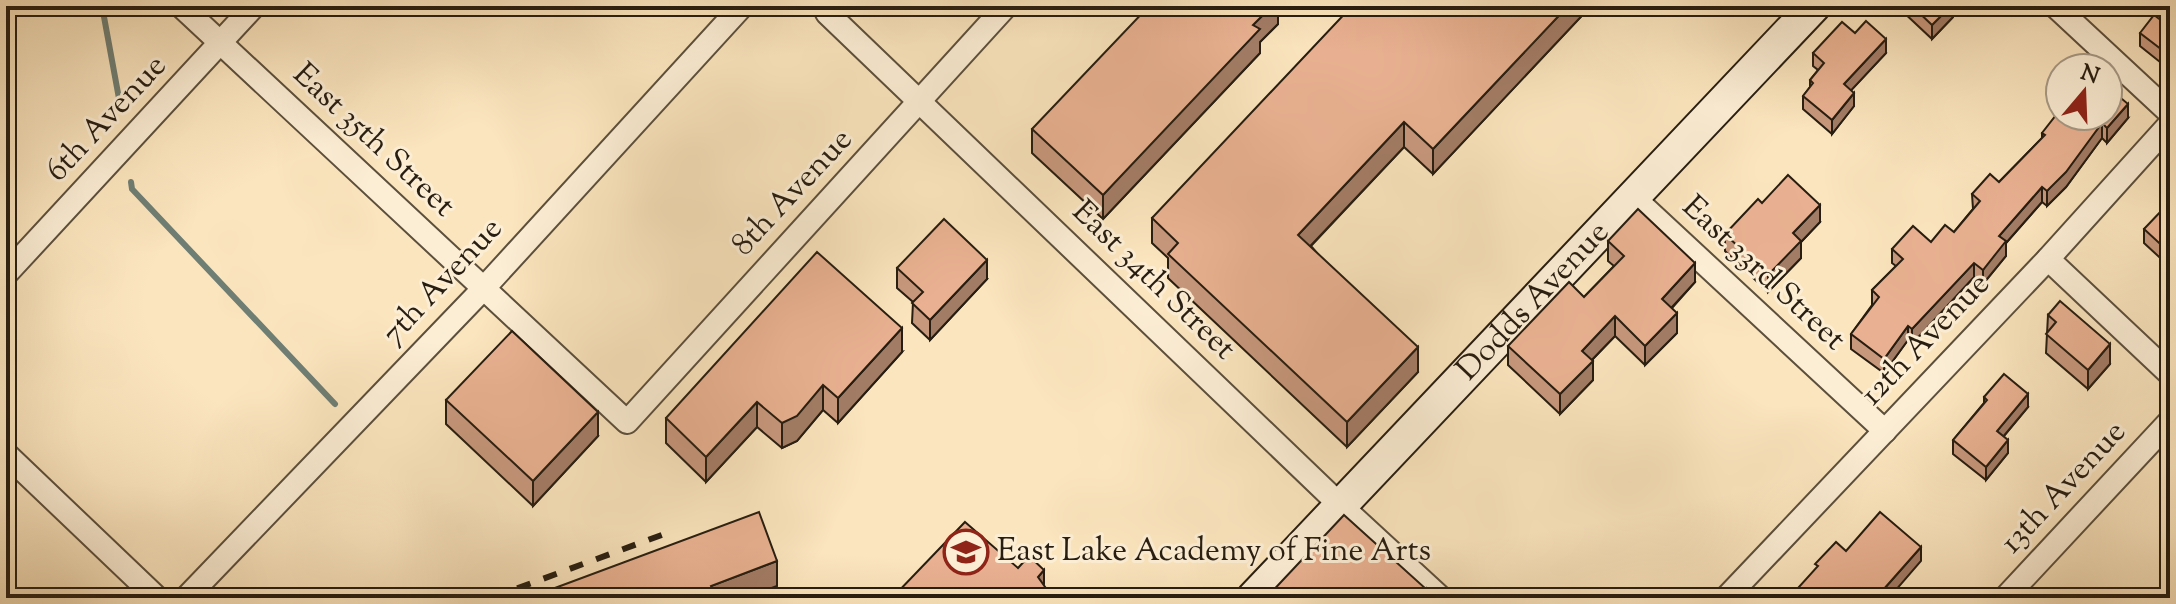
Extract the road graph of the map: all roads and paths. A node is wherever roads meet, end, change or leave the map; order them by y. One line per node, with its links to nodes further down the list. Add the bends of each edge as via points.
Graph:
1 (181, 6): 8 (street, East 35th Street)
2 (254, 6): 8 (street, 6th Avenue)
3 (742, 6): 15 (street, 7th Avenue)
4 (824, 6): 9 (street, East 34th Street)
5 (1006, 6): 9 (street, 8th Avenue)
6 (1814, 6): 12 (street, Dodds Avenue)
7 (2055, 6): 10 (street)
8 (220, 43): 14 (street, 6th Avenue); 15 (street, East 35th Street)
9 (920, 103): 18 (street, 8th Avenue); 21 (street, East 34th Street)
10 (2170, 113)
11 (2170, 124): 13 (street, 12th Avenue)
12 (1633, 197): 19 (street, East 33rd Street); 21 (street, Dodds Avenue)
13 (2048, 259): 16 (street); 19 (street, 12th Avenue)
14 (6, 274)
15 (484, 288): 18 (street, East 35th Street); 23 (street, 7th Avenue)
16 (2170, 374)
17 (2170, 421): 27 (street, 13th Avenue)
18 (627, 422)
19 (1885, 431): 26 (street, 12th Avenue)
20 (6, 454): 22 (street)
21 (1340, 505): 24 (street, Dodds Avenue); 25 (street, East 34th Street)
22 (157, 598)
23 (186, 598)
24 (1253, 598)
25 (1441, 598)
26 (1726, 598)
27 (2005, 598)

